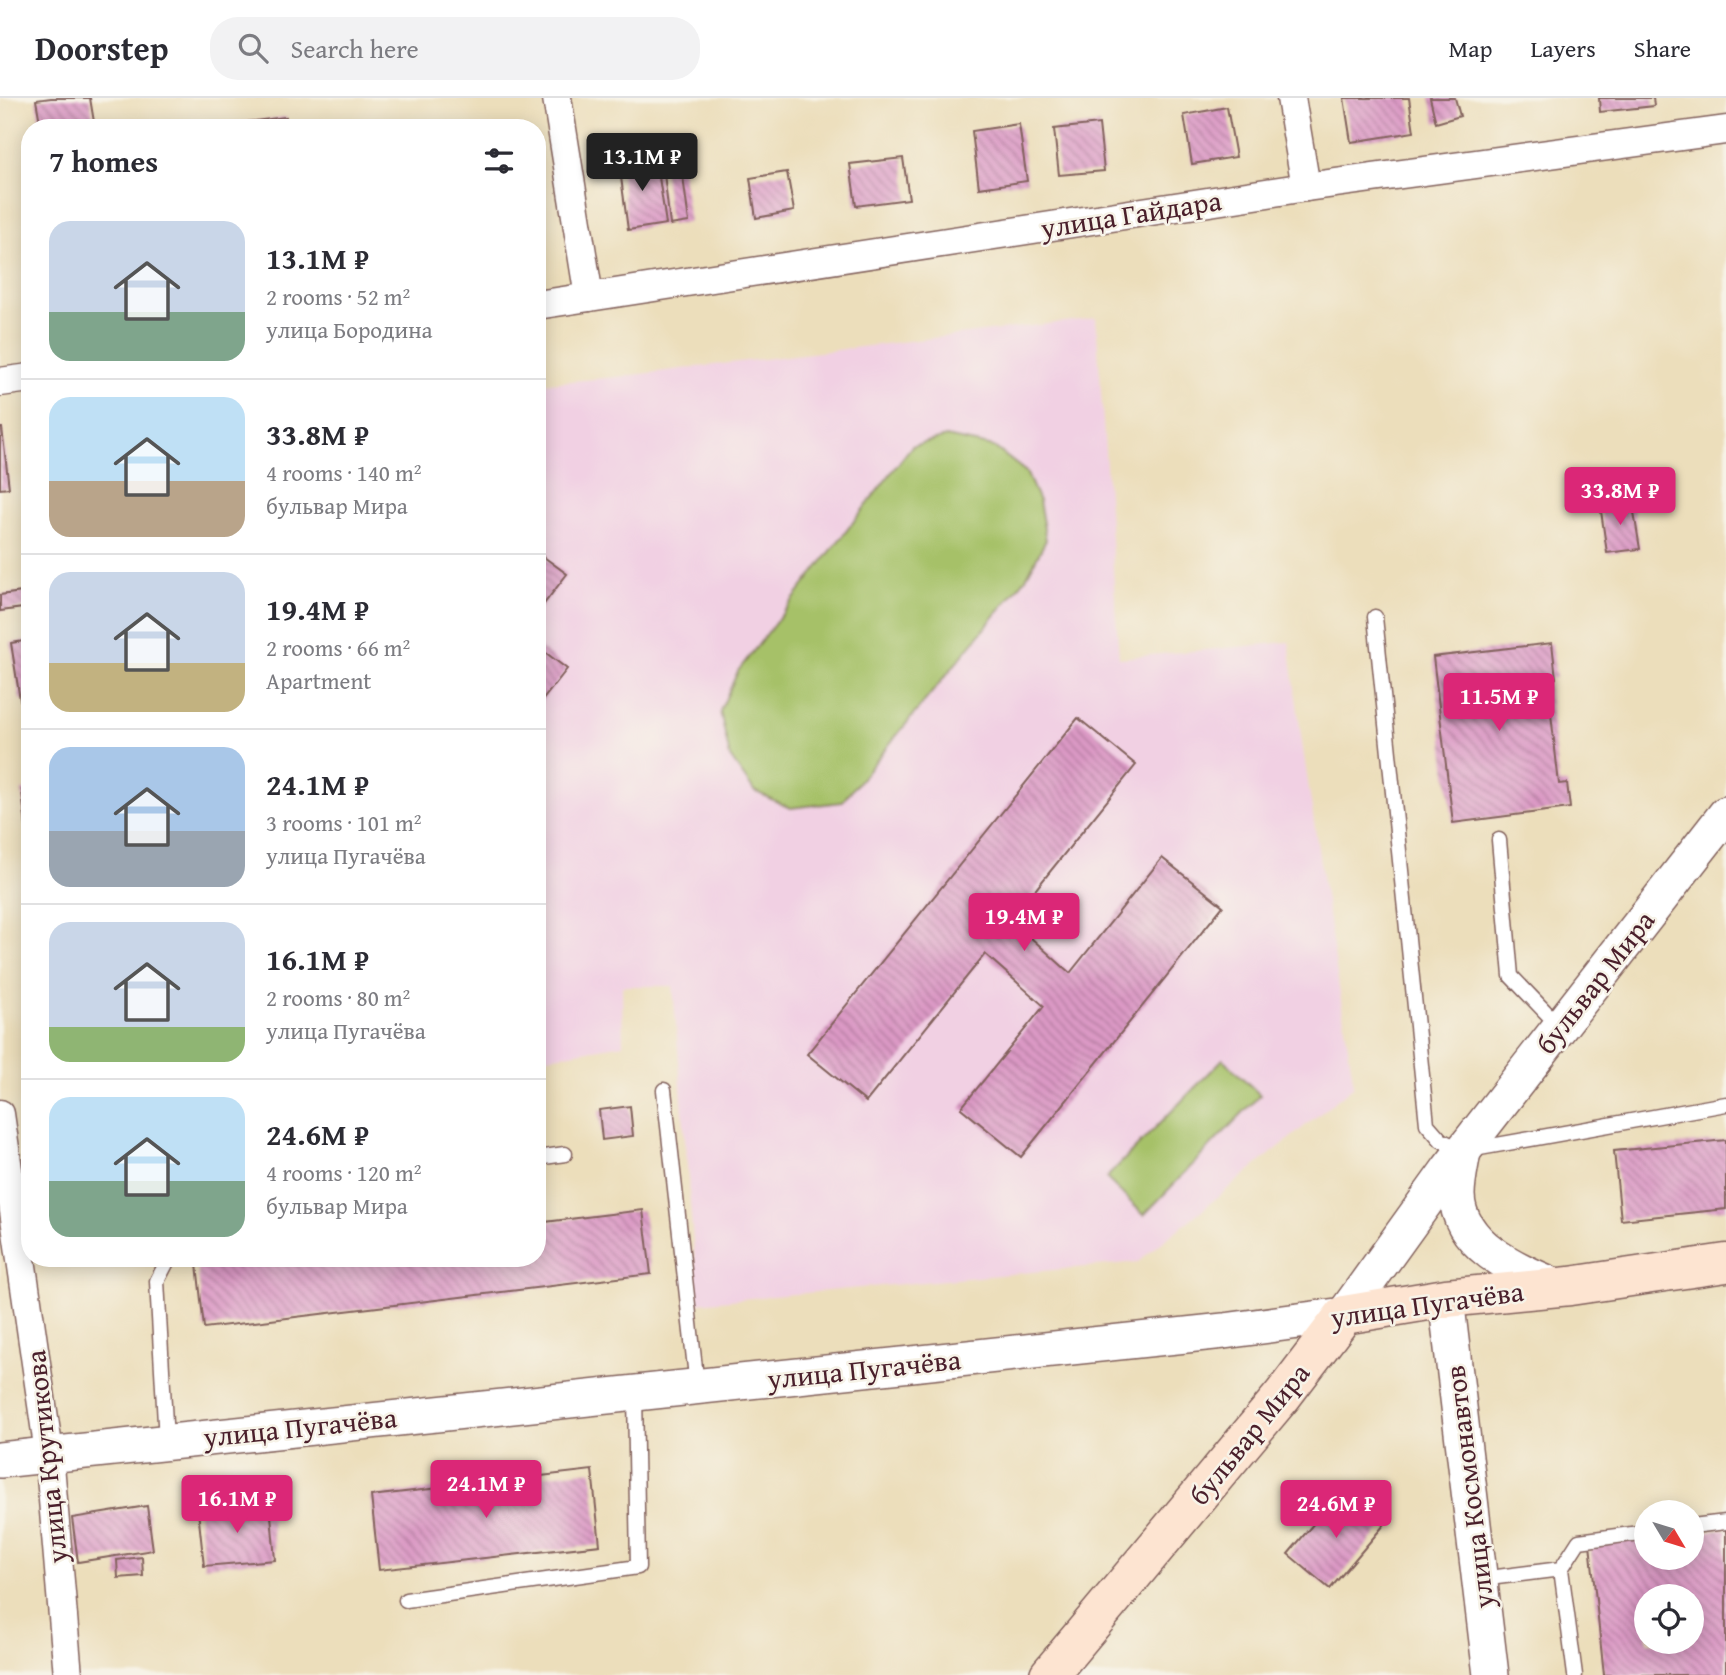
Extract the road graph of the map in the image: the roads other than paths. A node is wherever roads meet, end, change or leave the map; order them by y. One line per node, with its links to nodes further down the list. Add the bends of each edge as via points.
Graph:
1 (557, 98): 5 (street)
2 (1291, 98): 4 (street)
3 (1726, 130): 4 (street, улица Гайдара)
4 (1307, 187): 5 (street, улица Гайдара)
5 (589, 297): 6 (street, улица Гайдара)
6 (546, 304)
7 (21, 378): 8 (street)
8 (0, 382)
9 (1376, 617): 16 (lane, via 1427,1124 1441,1140)
10 (1726, 814): 12 (street, бульвар Мира)
11 (1499, 840): 12 (lane, via 1511,976)
12 (1560, 1027): 16 (street, бульвар Мира)
13 (664, 1090): 26 (lane)
14 (1726, 1104): 16 (lane)
15 (1, 1131): 20 (street, улица Крутикова)
16 (1463, 1151): 23 (street, via 1457,1195 1461,1216 1472,1235 1494,1255); 25 (street, бульвар Мира)
17 (565, 1154): 18 (lane)
18 (546, 1157)
19 (1726, 1263): 23 (main road, улица Пугачёва)
20 (21, 1265)
21 (21, 1267): 29 (street, улица Крутикова)
22 (164, 1267): 28 (lane, via 157,1281)
23 (1557, 1287): 24 (main road, улица Пугачёва)
24 (1446, 1298): 25 (main road, улица Пугачёва); 35 (street, улица Космонавтов)
25 (1344, 1315): 26 (street, улица Пугачёва); 38 (main road, бульвар Мира, via 1283,1395)
26 (697, 1386): 27 (street, улица Пугачёва)
27 (635, 1392): 28 (street, улица Пугачёва); 36 (lane, via 639,1567)
28 (166, 1441): 29 (street, улица Пугачёва)
29 (49, 1453): 30 (street, улица Пугачёва); 37 (street, улица Крутикова)
30 (0, 1460)
31 (1726, 1522): 32 (lane)
32 (1704, 1525)
33 (1634, 1534): 34 (lane, via 1579,1541)
34 (1561, 1569): 35 (lane); 40 (lane)
35 (1479, 1579): 39 (street, улица Космонавтов)
36 (407, 1600)
37 (68, 1675)
38 (1049, 1675)
39 (1491, 1675)
40 (1575, 1675)

